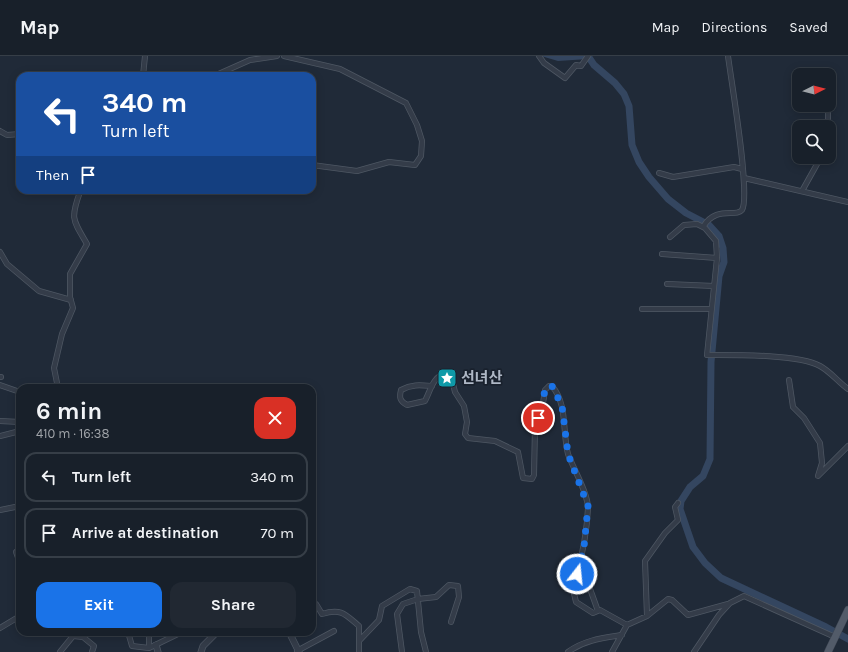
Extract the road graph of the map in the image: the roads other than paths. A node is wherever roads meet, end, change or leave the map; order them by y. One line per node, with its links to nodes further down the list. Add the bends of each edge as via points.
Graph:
1 (145, 56): 7 (street)
2 (277, 56): 8 (street, via 250,60)
3 (284, 56): 12 (street, via 340,70 406,103 422,141 421,156 415,165 388,162 357,171)
4 (539, 56): 6 (street, via 544,63 565,78 576,65 581,66)
5 (728, 56): 13 (street)
6 (587, 58)
7 (144, 72)
8 (223, 72)
9 (0, 131): 10 (street, via 7,135)
10 (16, 134)
11 (818, 164): 16 (street)
12 (316, 166)
13 (742, 169): 14 (street, via 734,167 673,176); 15 (street)
14 (659, 173)
15 (744, 178): 16 (street); 19 (street, via 743,208 739,213 718,214)
16 (802, 191): 18 (street)
17 (79, 194): 26 (street, via 73,220 87,244 70,274)
18 (848, 202)
19 (704, 226): 20 (street, via 684,225); 23 (street, via 716,242)
20 (670, 237)
21 (0, 252): 26 (street, via 7,264 40,291)
22 (662, 254): 23 (street)
23 (717, 258): 25 (street)
24 (667, 284): 25 (street)
25 (714, 286): 28 (street)
26 (71, 300): 30 (street, via 73,308 62,334 54,368)
27 (642, 309): 28 (street)
28 (712, 309): 33 (street, via 707,356 792,358 807,361 828,371)
29 (788, 380): 39 (street, via 793,407 804,418 820,443 822,463 818,476)
30 (57, 384)
31 (0, 385): 34 (street)
32 (432, 386): 32 (street, via 425,400 407,405 402,402 401,390 414,384); 43 (street, via 433,381 442,374 447,373 451,376 455,392 464,406 467,422 465,434 468,438 495,441 518,452 523,478 532,479 535,427 542,410 545,390 552,386 562,406 568,454 588,506 584,547)
33 (848, 389)
34 (16, 391)
35 (0, 421): 36 (street)
36 (16, 422)
37 (16, 433): 38 (street)
38 (0, 436)
39 (848, 446)
40 (678, 503): 49 (street, via 675,507 678,520 645,561)
41 (16, 507): 42 (street)
42 (0, 510)
43 (577, 574): 48 (street, via 580,572 589,575 589,586); 48 (street, via 572,585 576,602 593,613)
44 (418, 599): 51 (street, via 436,597 449,585 458,586 459,597); 63 (street, via 417,591 410,589 382,606 379,620); 72 (street, via 403,604 397,614); 73 (street)
45 (730, 603): 49 (street, via 688,615 668,599); 61 (street, via 744,596); 76 (street)
46 (316, 604): 63 (street, via 322,614 342,612 359,626)
47 (848, 610): 61 (main road)
48 (598, 611): 52 (street)
49 (647, 616): 52 (street)
50 (16, 618): 53 (street)
51 (451, 622)
52 (627, 625): 55 (street)
53 (0, 628)
54 (334, 630): 66 (street)
55 (622, 635): 74 (street, via 595,639); 75 (street)
56 (129, 636): 65 (street, via 132,646)
57 (149, 636): 65 (street)
58 (174, 636): 64 (street)
59 (212, 636): 70 (street)
60 (291, 636): 66 (street)
61 (835, 636): 77 (main road)
62 (83, 637): 67 (street, via 73,636); 68 (street, via 94,646)
63 (359, 641): 71 (street)
64 (156, 645): 65 (street); 69 (street)
65 (149, 648)
66 (298, 651)
67 (60, 652)
68 (92, 652)
69 (158, 652)
70 (201, 652)
71 (359, 652)
72 (402, 652)
73 (426, 652)
74 (568, 652)
75 (612, 652)
76 (694, 652)
77 (828, 652)

